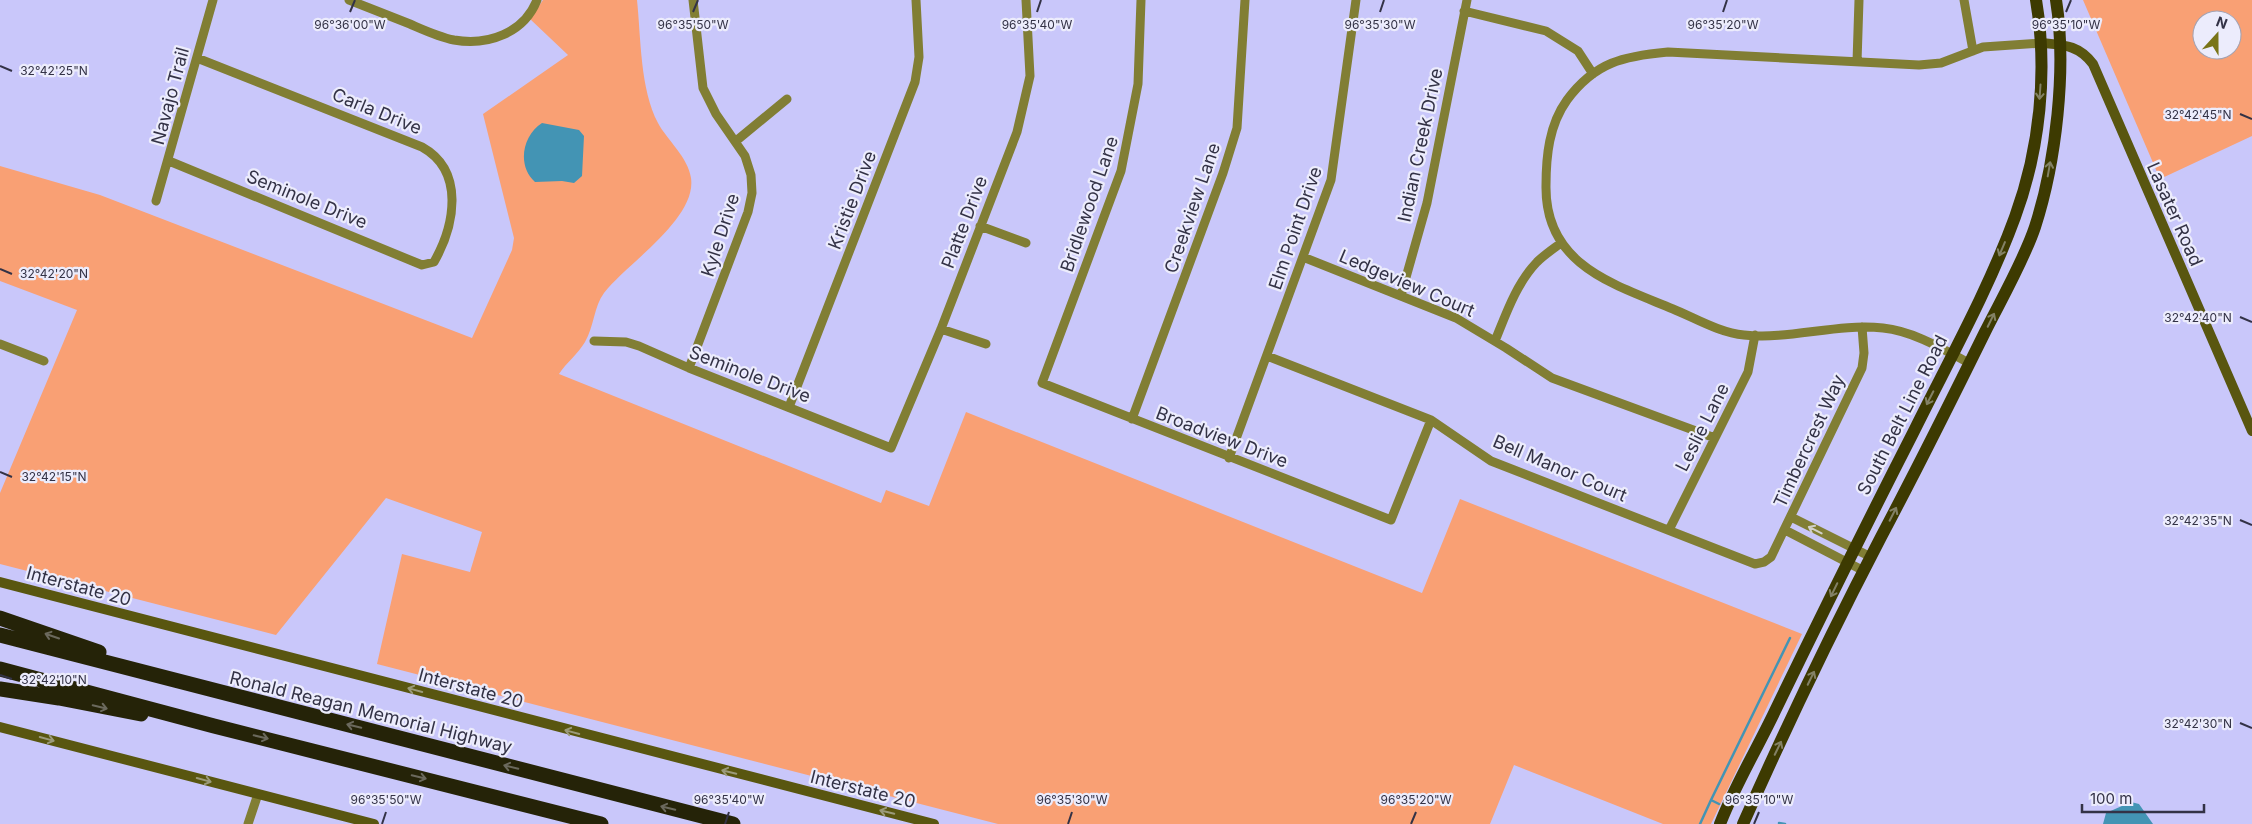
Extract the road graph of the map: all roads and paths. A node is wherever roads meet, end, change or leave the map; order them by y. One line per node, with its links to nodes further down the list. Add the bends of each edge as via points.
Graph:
1 (213, 0): 19 (street, Navajo Trail)
2 (349, 0): 3 (street, via 437,35 470,41 514,31 529,15)
3 (537, 0)
4 (693, 0): 23 (street, Kyle Drive, via 703,88 716,114)
5 (916, 0): 45 (street, Kristie Drive, via 919,57 916,82)
6 (1026, 0): 26 (street, Platte Drive, via 1028,86 1017,132)
7 (1141, 0): 44 (street, Bridlewood Lane, via 1138,84 1121,172)
8 (1245, 0): 46 (street, Creekview Lane, via 1236,128 1223,173)
9 (1356, 0): 29 (street, Elm Point Drive, via 1331,180)
10 (1466, 0): 15 (street, Indian Creek Drive)
11 (1859, 0): 20 (street)
12 (1964, 0): 18 (street)
13 (2036, 0): 16 (main road, South Belt Line Road)
14 (2056, 0): 17 (main road, South Belt Line Road)
15 (1464, 11): 21 (street, via 1546,31 1578,51); 31 (street, Indian Creek Drive, via 1427,203)
16 (2042, 43): 17 (main road, Lasater Road); 18 (street); 39 (main road, South Belt Line Road, one-way to 39, via 2036,132 2015,216 1996,264)
17 (2060, 45): 42 (main road, South Belt Line Road, one-way to 17, via 2034,228 2055,131); 48 (main road, Lasater Road, via 2068,45 2086,54 2093,64)
18 (1973, 51): 20 (street, via 1940,63 1919,65)
19 (197, 58): 24 (street, Navajo Trail); 30 (street, Carla Drive, via 435,154 448,174 452,217)
20 (1857, 62): 21 (street, via 1668,52 1633,55)
21 (1592, 74): 27 (street, via 1579,83 1562,107 1551,133 1546,197 1552,223)
22 (787, 99): 23 (street)
23 (736, 141): 43 (street, Kyle Drive, via 751,175 752,193 748,212)
24 (169, 161): 25 (street, Navajo Trail); 30 (street, Seminole Drive, via 422,265)
25 (156, 201)
26 (980, 226): 28 (street); 33 (street, Platte Drive)
27 (1562, 243): 34 (street, via 1589,272 1610,283 1718,328); 36 (street, via 1537,262 1523,280)
28 (1026, 244)
29 (1303, 257): 31 (street, Ledgeview Court); 40 (street, Elm Point Drive)
30 (434, 262)
31 (1401, 295): 36 (street, Ledgeview Court, via 1456,318)
32 (1862, 327): 34 (street); 39 (street, via 1908,333); 52 (street, Timbercrest Way, via 1862,368)
33 (941, 329): 38 (street); 50 (street, Platte Drive)
34 (1755, 336): 49 (street, Leslie Lane, via 1748,372)
35 (594, 341): 43 (street, Seminole Drive, via 626,342)
36 (1495, 341): 49 (street, Ledgeview Court, via 1552,378)
37 (0, 344): 41 (street)
38 (986, 344)
39 (1952, 354): 42 (street); 55 (main road, South Belt Line Road, one-way to 55)
40 (1267, 356): 47 (street, Bell Manor Court); 51 (street, Elm Point Drive)
41 (44, 361)
42 (1970, 364): 56 (main road, South Belt Line Road, one-way to 42)
43 (689, 368): 45 (street, Seminole Drive)
44 (1042, 383): 46 (street, Broadview Drive)
45 (790, 407): 50 (street, Seminole Drive)
46 (1132, 419): 51 (street, Broadview Drive)
47 (1431, 420): 51 (street, Broadview Drive, via 1391,520); 53 (street, Bell Manor Court, via 1491,460)
48 (2251, 424)
49 (1715, 438): 53 (street, Leslie Lane)
50 (891, 448)
51 (1228, 458)
52 (1791, 517): 54 (street, Timbercrest Way); 55 (street, one-way to 52)
53 (1669, 530): 57 (street, Bell Manor Court, via 1755,564)
54 (1785, 530): 57 (street, Timbercrest Way, via 1771,557); 58 (street)
55 (1854, 549): 56 (street); 58 (main road, South Belt Line Road)
56 (1871, 557): 59 (main road, South Belt Line Road)
57 (1764, 562)
58 (1847, 563): 59 (street); 66 (main road, South Belt Line Road, one-way to 66)
59 (1864, 571): 67 (main road, South Belt Line Road, one-way to 59)
60 (0, 582): 77 (main road, Interstate 20, one-way to 60)
61 (0, 618): 64 (highway, one-way to 61)
62 (0, 635): 64 (highway, Ronald Reagan Memorial Highway)
63 (0, 669): 68 (highway)
64 (180, 682): 76 (highway, Ronald Reagan Memorial Highway, one-way to 64)
65 (0, 689): 68 (highway, one-way to 68)
66 (1774, 715): 67 (main road); 70 (main road, South Belt Line Road)
67 (1790, 722): 71 (main road, South Belt Line Road, one-way to 67)
68 (214, 726): 75 (highway, one-way to 75)
69 (0, 727): 72 (main road, one-way to 72)
70 (1752, 761): 71 (main road); 78 (main road, South Belt Line Road)
71 (1768, 768): 79 (main road, South Belt Line Road)
72 (258, 794): 73 (street); 74 (main road)
73 (248, 824)
74 (374, 824)
75 (601, 824)
76 (733, 824)
77 (934, 824)
78 (1720, 824)
79 (1743, 824)

